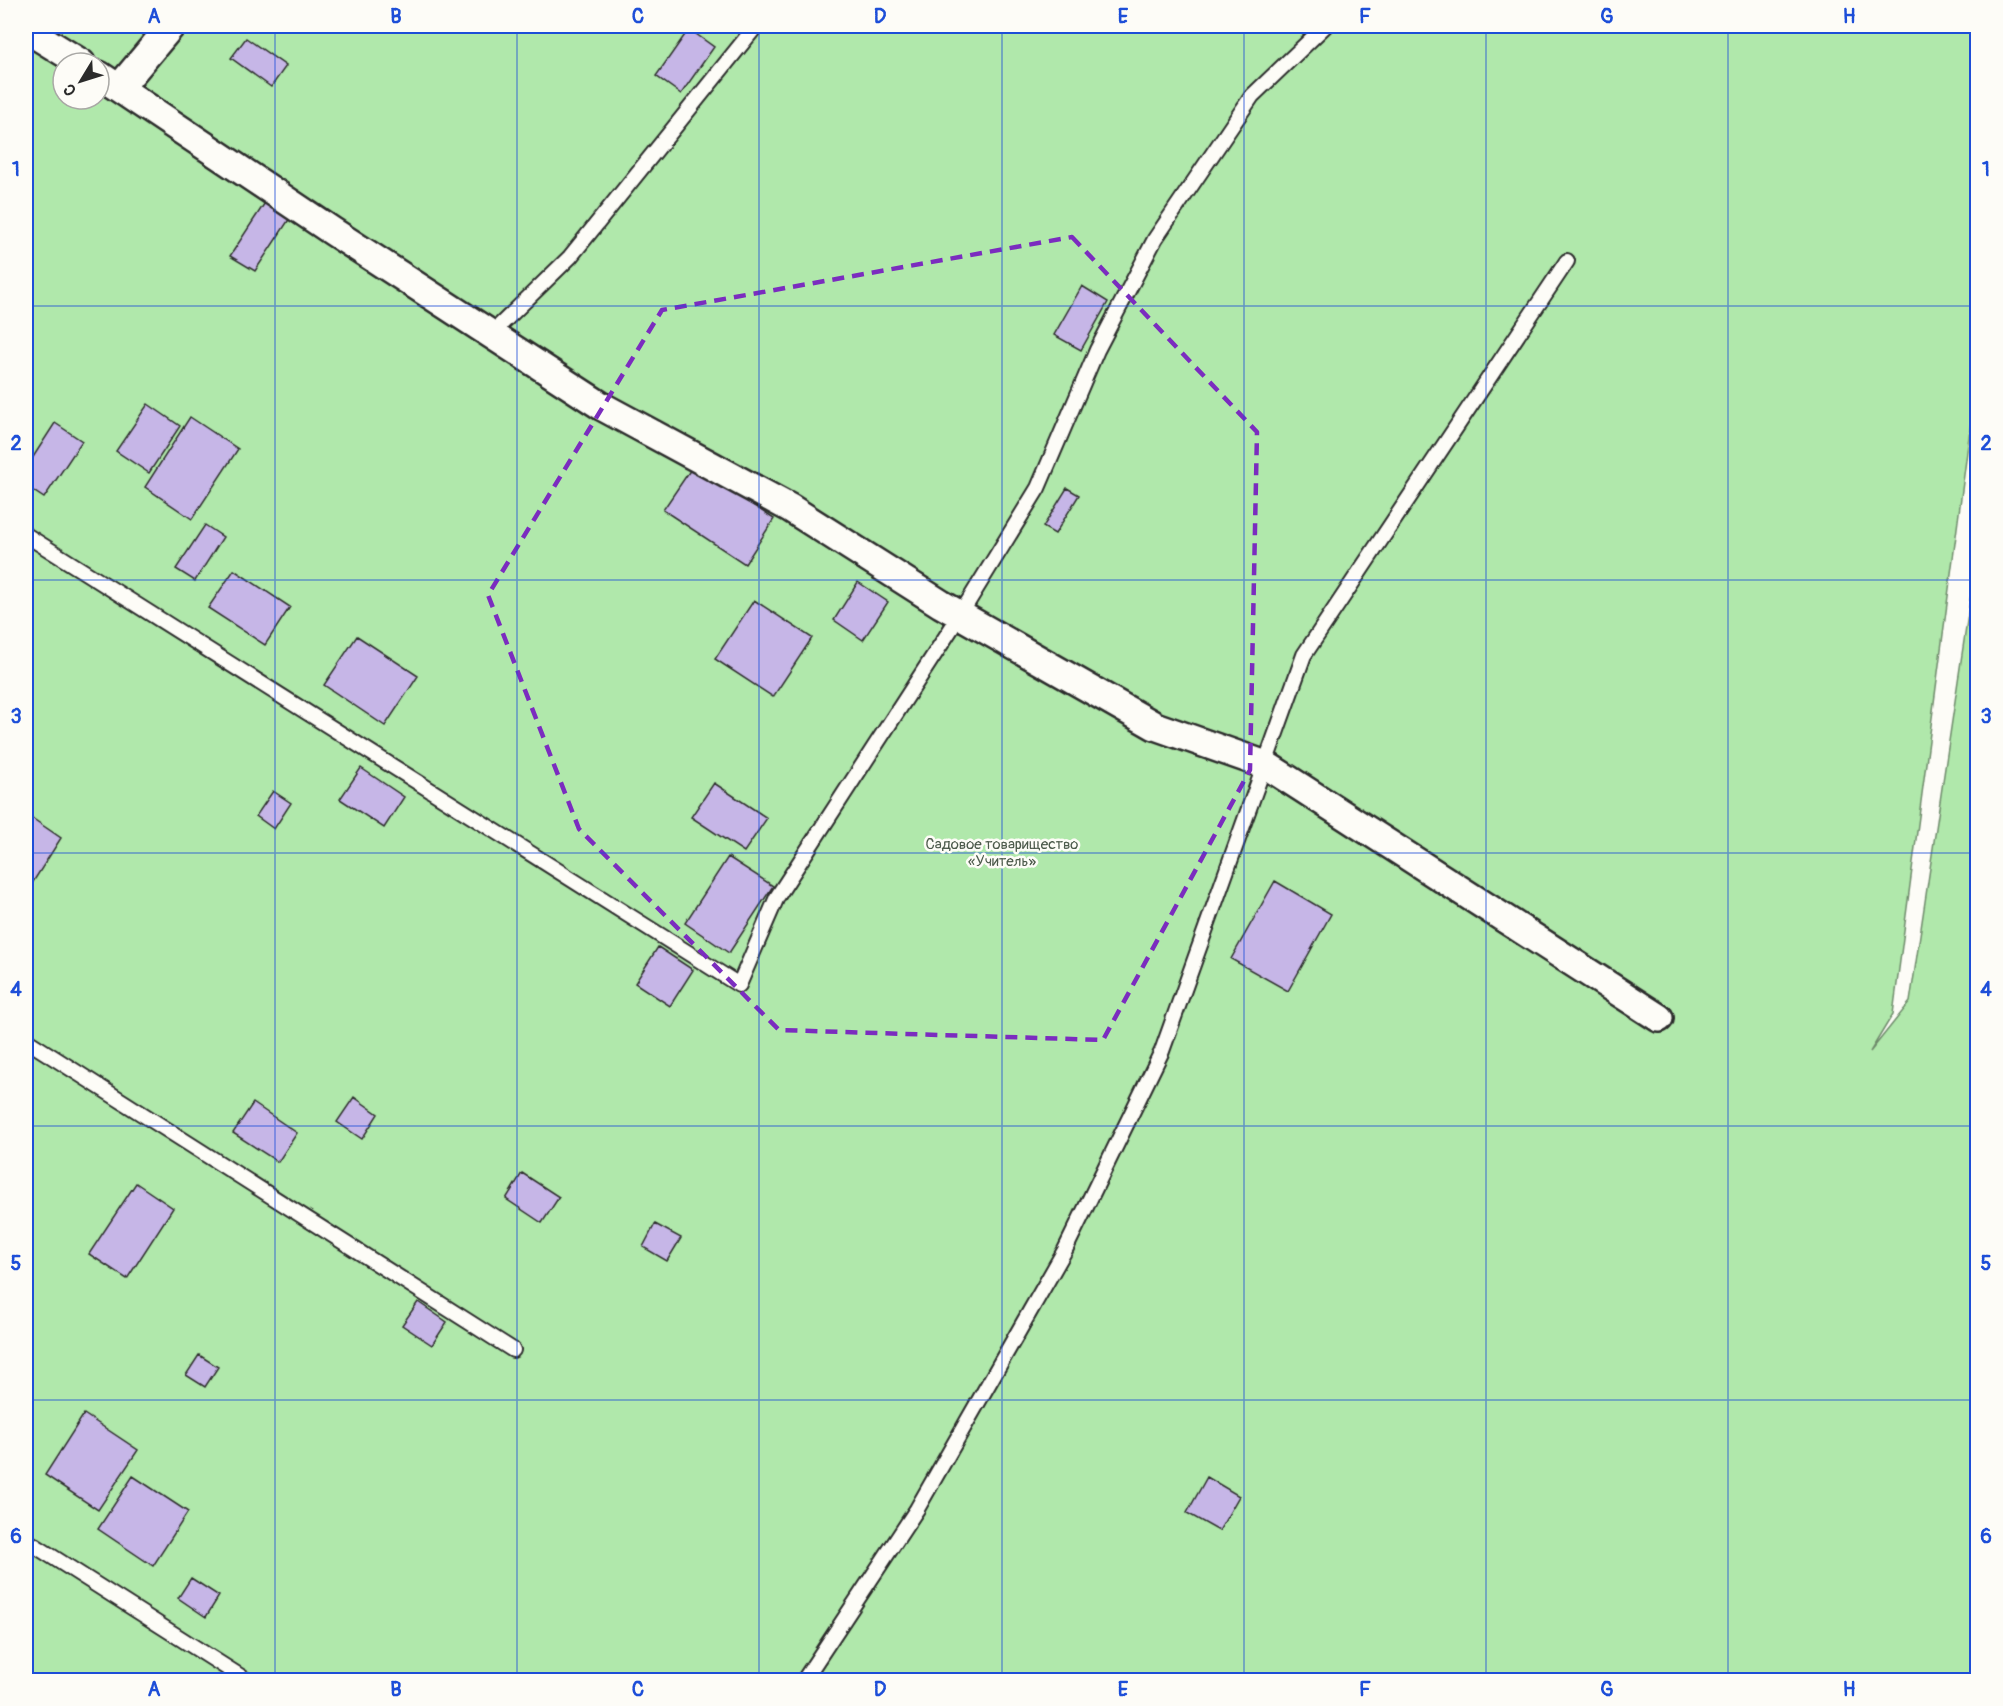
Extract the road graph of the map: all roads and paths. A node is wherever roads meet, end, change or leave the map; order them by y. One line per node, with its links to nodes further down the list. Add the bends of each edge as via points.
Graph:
1 (171, 26): 6 (street)
2 (756, 26): 9 (lane, via 570,257)
3 (1325, 26): 11 (lane, via 1252,96 1155,239 1097,350 1038,488)
4 (26, 29): 5 (street)
5 (62, 51)
6 (111, 79)
7 (111, 82): 9 (street)
8 (1567, 261): 12 (lane, via 1304,655)
9 (491, 334): 11 (street, via 603,407 790,508)
10 (26, 535): 11 (lane, via 739,985 777,897)
11 (960, 615): 12 (street, via 1155,726)
12 (1266, 765): 13 (street); 18 (lane, via 1162,1051 1065,1250 917,1509)
13 (1659, 1018)
14 (26, 1040): 15 (lane)
15 (513, 1350)
16 (26, 1540): 17 (lane)
17 (246, 1680)
18 (804, 1680)

